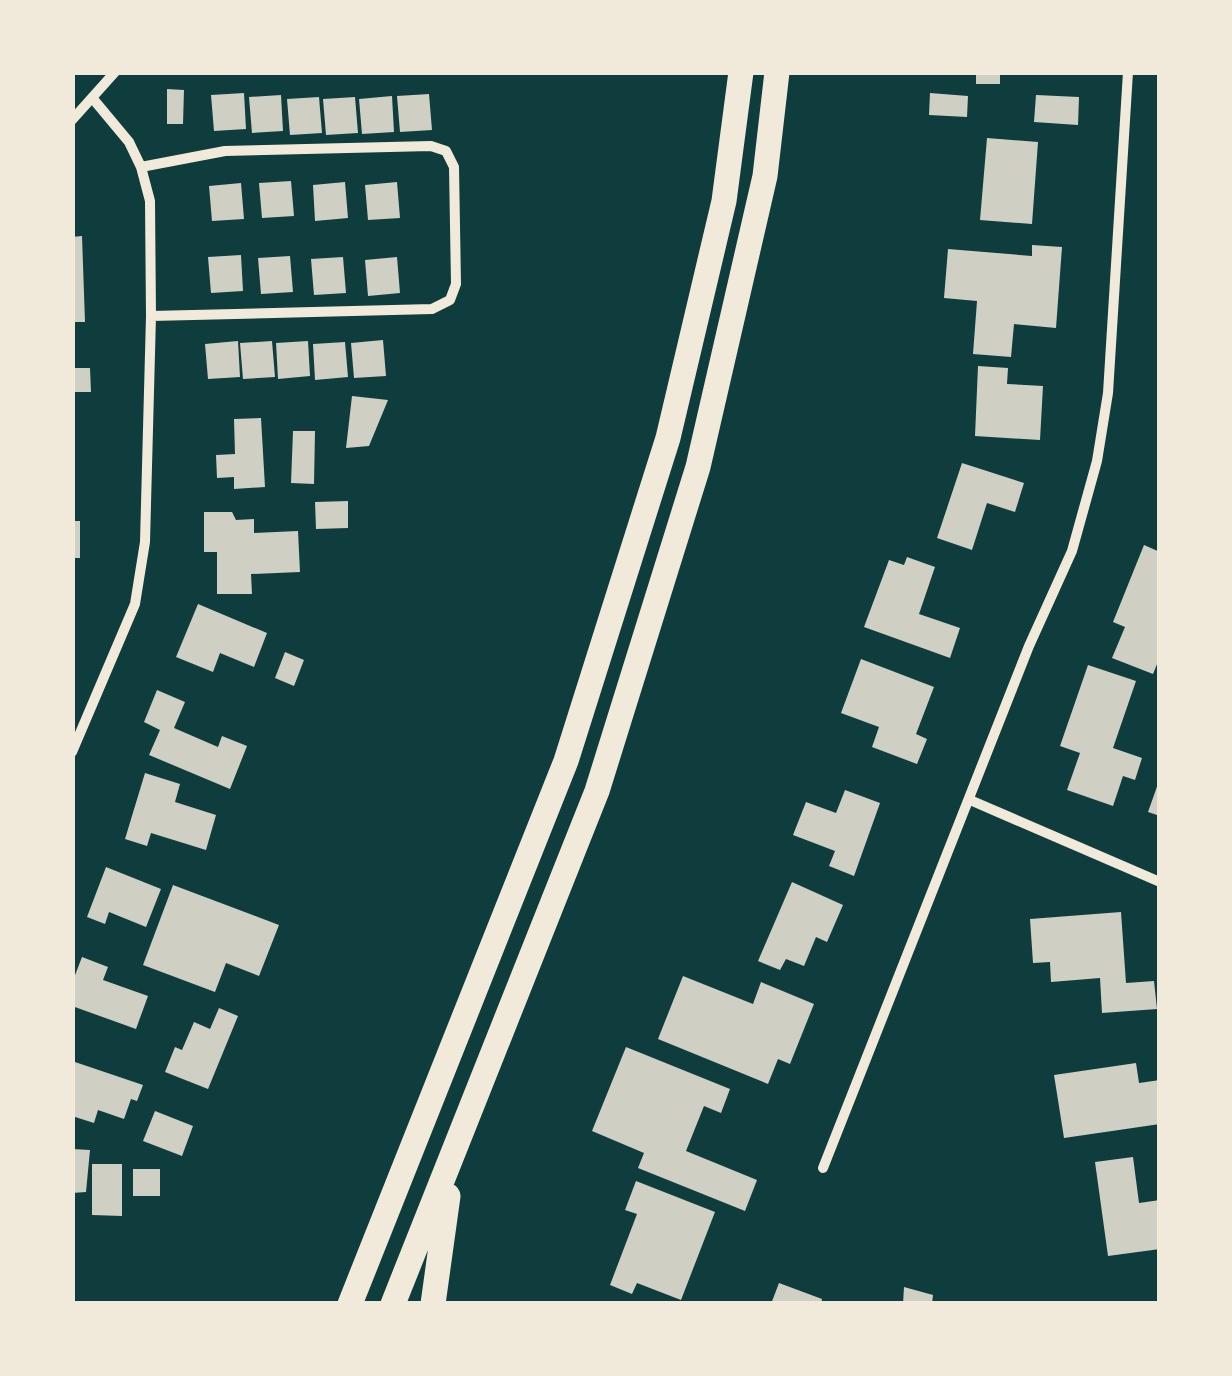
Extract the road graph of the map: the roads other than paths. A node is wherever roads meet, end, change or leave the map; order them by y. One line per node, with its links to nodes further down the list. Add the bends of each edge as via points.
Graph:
1 (115, 72): 5 (street)
2 (741, 72): 14 (highway, via 724,201 668,438 566,762)
3 (777, 72): 12 (highway, via 765,176 698,466 597,791)
4 (1128, 72): 10 (street, via 1108,393 1097,462 1072,551)
5 (94, 100): 6 (street); 7 (street)
6 (72, 120)
7 (142, 167): 8 (street, via 150,201); 8 (street, via 225,151 431,146 446,150 454,167 456,284 450,300 432,308)
8 (151, 316): 9 (street, via 145,542 136,604)
9 (72, 752)
10 (970, 800): 11 (street); 13 (street)
11 (1160, 882)
12 (453, 1157): 15 (highway); 16 (highway)
13 (824, 1168)
14 (350, 1304)
15 (394, 1304)
16 (433, 1304)

